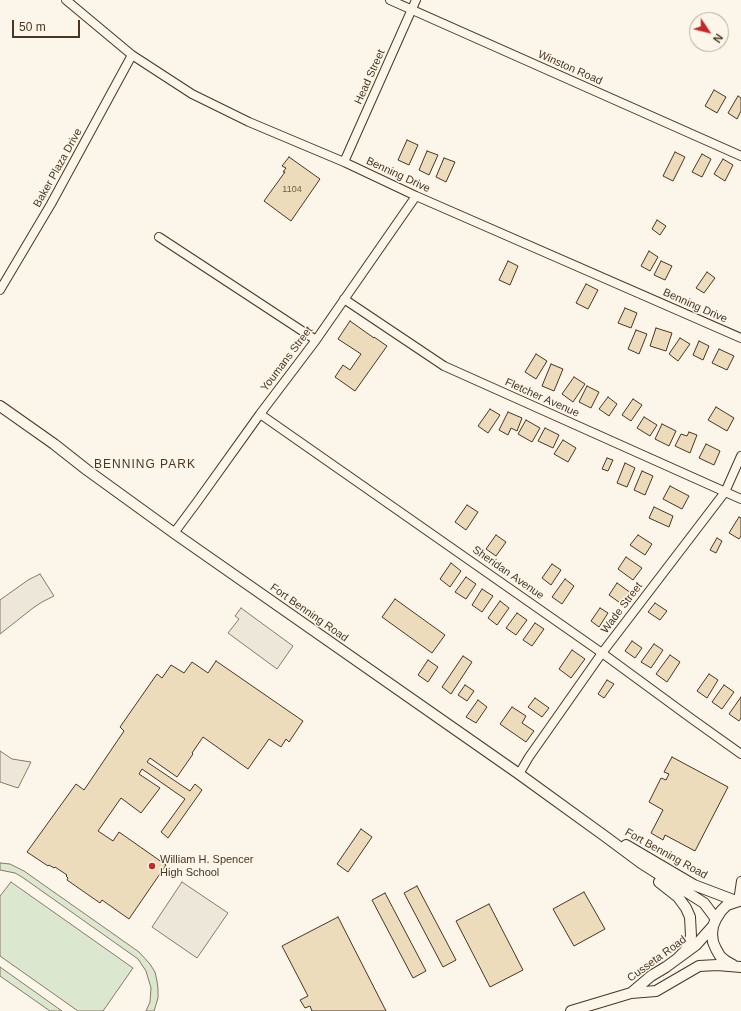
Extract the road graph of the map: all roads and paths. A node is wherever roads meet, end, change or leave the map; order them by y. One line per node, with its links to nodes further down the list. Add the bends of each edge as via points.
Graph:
1 (66, 0): 5 (street, Benning Drive)
2 (390, 0): 4 (street, Winston Road)
3 (416, 0): 4 (street, Head Street)
4 (412, 10): 6 (street, Winston Road); 7 (street, Head Street)
5 (132, 55): 7 (street, Benning Drive, via 180,86 249,122); 10 (street, Baker Plaza Drive, via 51,204)
6 (741, 156)
7 (344, 162): 8 (street, Benning Drive)
8 (416, 196): 11 (street, Youmans Street); 12 (street, Benning Drive)
9 (159, 237): 13 (street)
10 (0, 290)
11 (344, 299): 13 (street, Youmans Street); 17 (street, Fletcher Avenue, via 444,366)
12 (741, 338)
13 (316, 340): 15 (street, Youmans Street)
14 (0, 406): 19 (street, Fort Benning Road)
15 (260, 414): 19 (street, Youmans Street); 20 (street, Sheridan Avenue)
16 (741, 456): 17 (street, Wade Street)
17 (725, 492): 18 (street, Fletcher Avenue); 20 (street, Wade Street)
18 (741, 499)
19 (174, 533): 22 (street, Fort Benning Road)
20 (602, 653): 21 (street, Sheridan Avenue); 22 (street, Wade Street)
21 (741, 754)
22 (519, 774): 23 (street, Fort Benning Road)
23 (606, 837): 24 (street, Fort Benning Road); 26 (street, Fort Benning Road, via 619,841 694,885)
24 (641, 863): 27 (street, Fort Benning Road, via 704,903); 28 (street, via 678,897 690,917 691,936 685,951)
25 (741, 882): 26 (street)
26 (738, 901): 27 (street, Cusseta Road, via 721,911)
27 (714, 922): 28 (street, Cusseta Road, via 696,945); 29 (street, via 713,942 720,956)
28 (679, 957): 30 (street, Cusseta Road)
29 (741, 967): 30 (street, Cusseta Road, via 699,966 656,991)
30 (631, 993): 31 (street, Cusseta Road)
31 (571, 1011)

